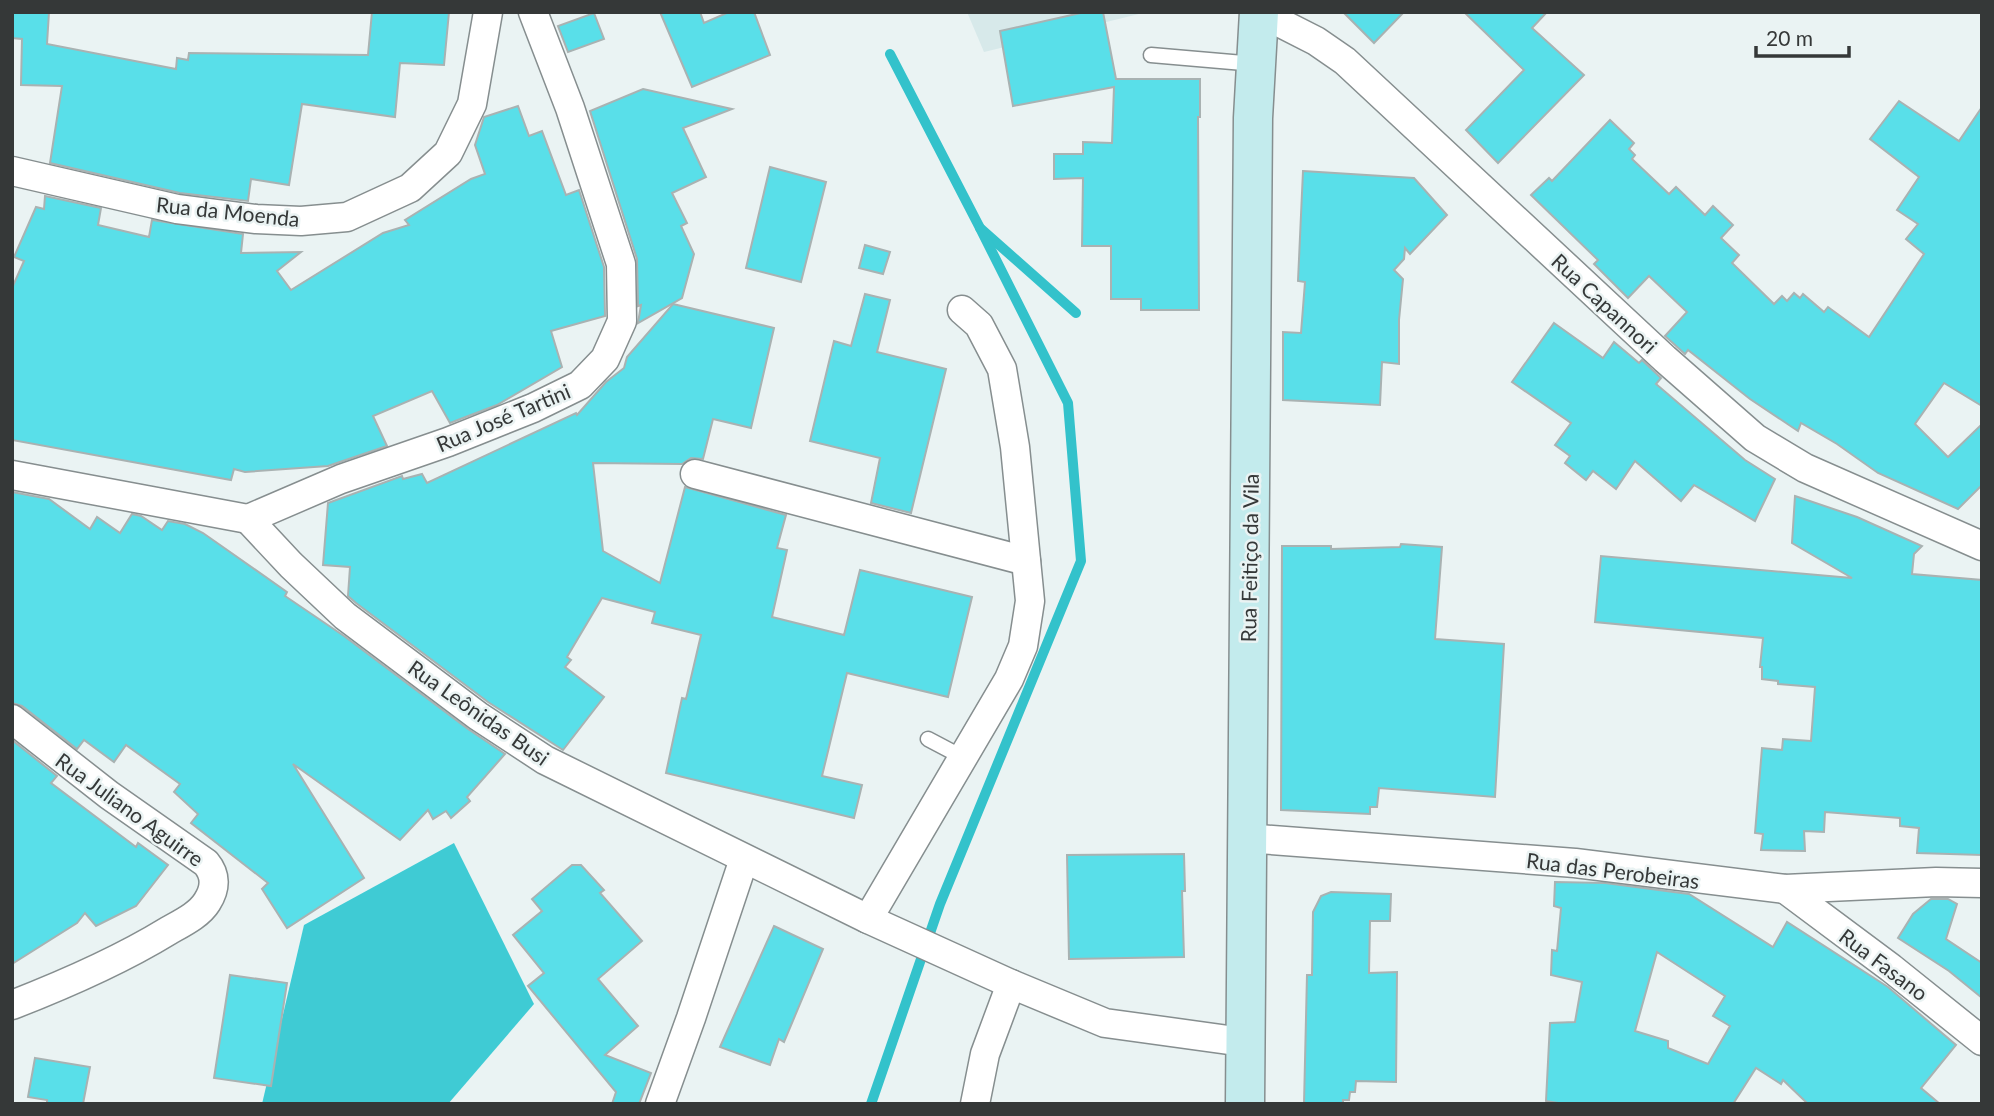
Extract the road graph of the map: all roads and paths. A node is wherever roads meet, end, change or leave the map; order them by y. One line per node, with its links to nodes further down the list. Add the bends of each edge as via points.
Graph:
1 (488, 12): 6 (street, Rua da Moenda, via 472,104 448,153 410,188 347,218 256,219 177,209)
2 (533, 12): 10 (street, Rua José Tartini, via 621,264 622,321 606,359 580,386 533,408 341,479)
3 (1259, 12): 5 (street, Rua Feitiço da Vila); 11 (street, Rua Capannori, via 1345,61 1755,438 1805,468)
4 (1152, 55): 5 (lane)
5 (1256, 65): 16 (street, Rua Feitiço da Vila)
6 (12, 171)
7 (962, 310): 12 (street, via 979,325 1002,369)
8 (695, 474): 12 (street)
9 (12, 475): 10 (street)
10 (248, 519): 17 (street, Rua Leônidas Busi, via 345,616 478,716 545,760)
11 (1982, 546)
12 (1026, 561): 15 (street, via 1030,601 1023,646)
13 (12, 719): 22 (street, Rua Juliano Aguirre, via 214,872 206,904 193,916 136,950)
14 (928, 739): 15 (lane)
15 (964, 758): 20 (street)
16 (1245, 838): 19 (street, Rua das Perobeiras, via 1575,863); 24 (street, Rua Feitiço da Vila)
17 (744, 859): 20 (street, Rua Leônidas Busi); 25 (street)
18 (1982, 883): 19 (street, Rua das Perobeiras)
19 (1785, 890): 23 (street, Rua Fasano)
20 (869, 919): 21 (street, Rua Leônidas Busi)
21 (1011, 984): 24 (street, Rua Leônidas Busi, via 1105,1023); 26 (street, via 985,1054)
22 (12, 1005)
23 (1982, 1041)
24 (1244, 1042): 27 (street, Rua Feitiço da Vila)
25 (660, 1104)
26 (975, 1104)
27 (1245, 1104)

